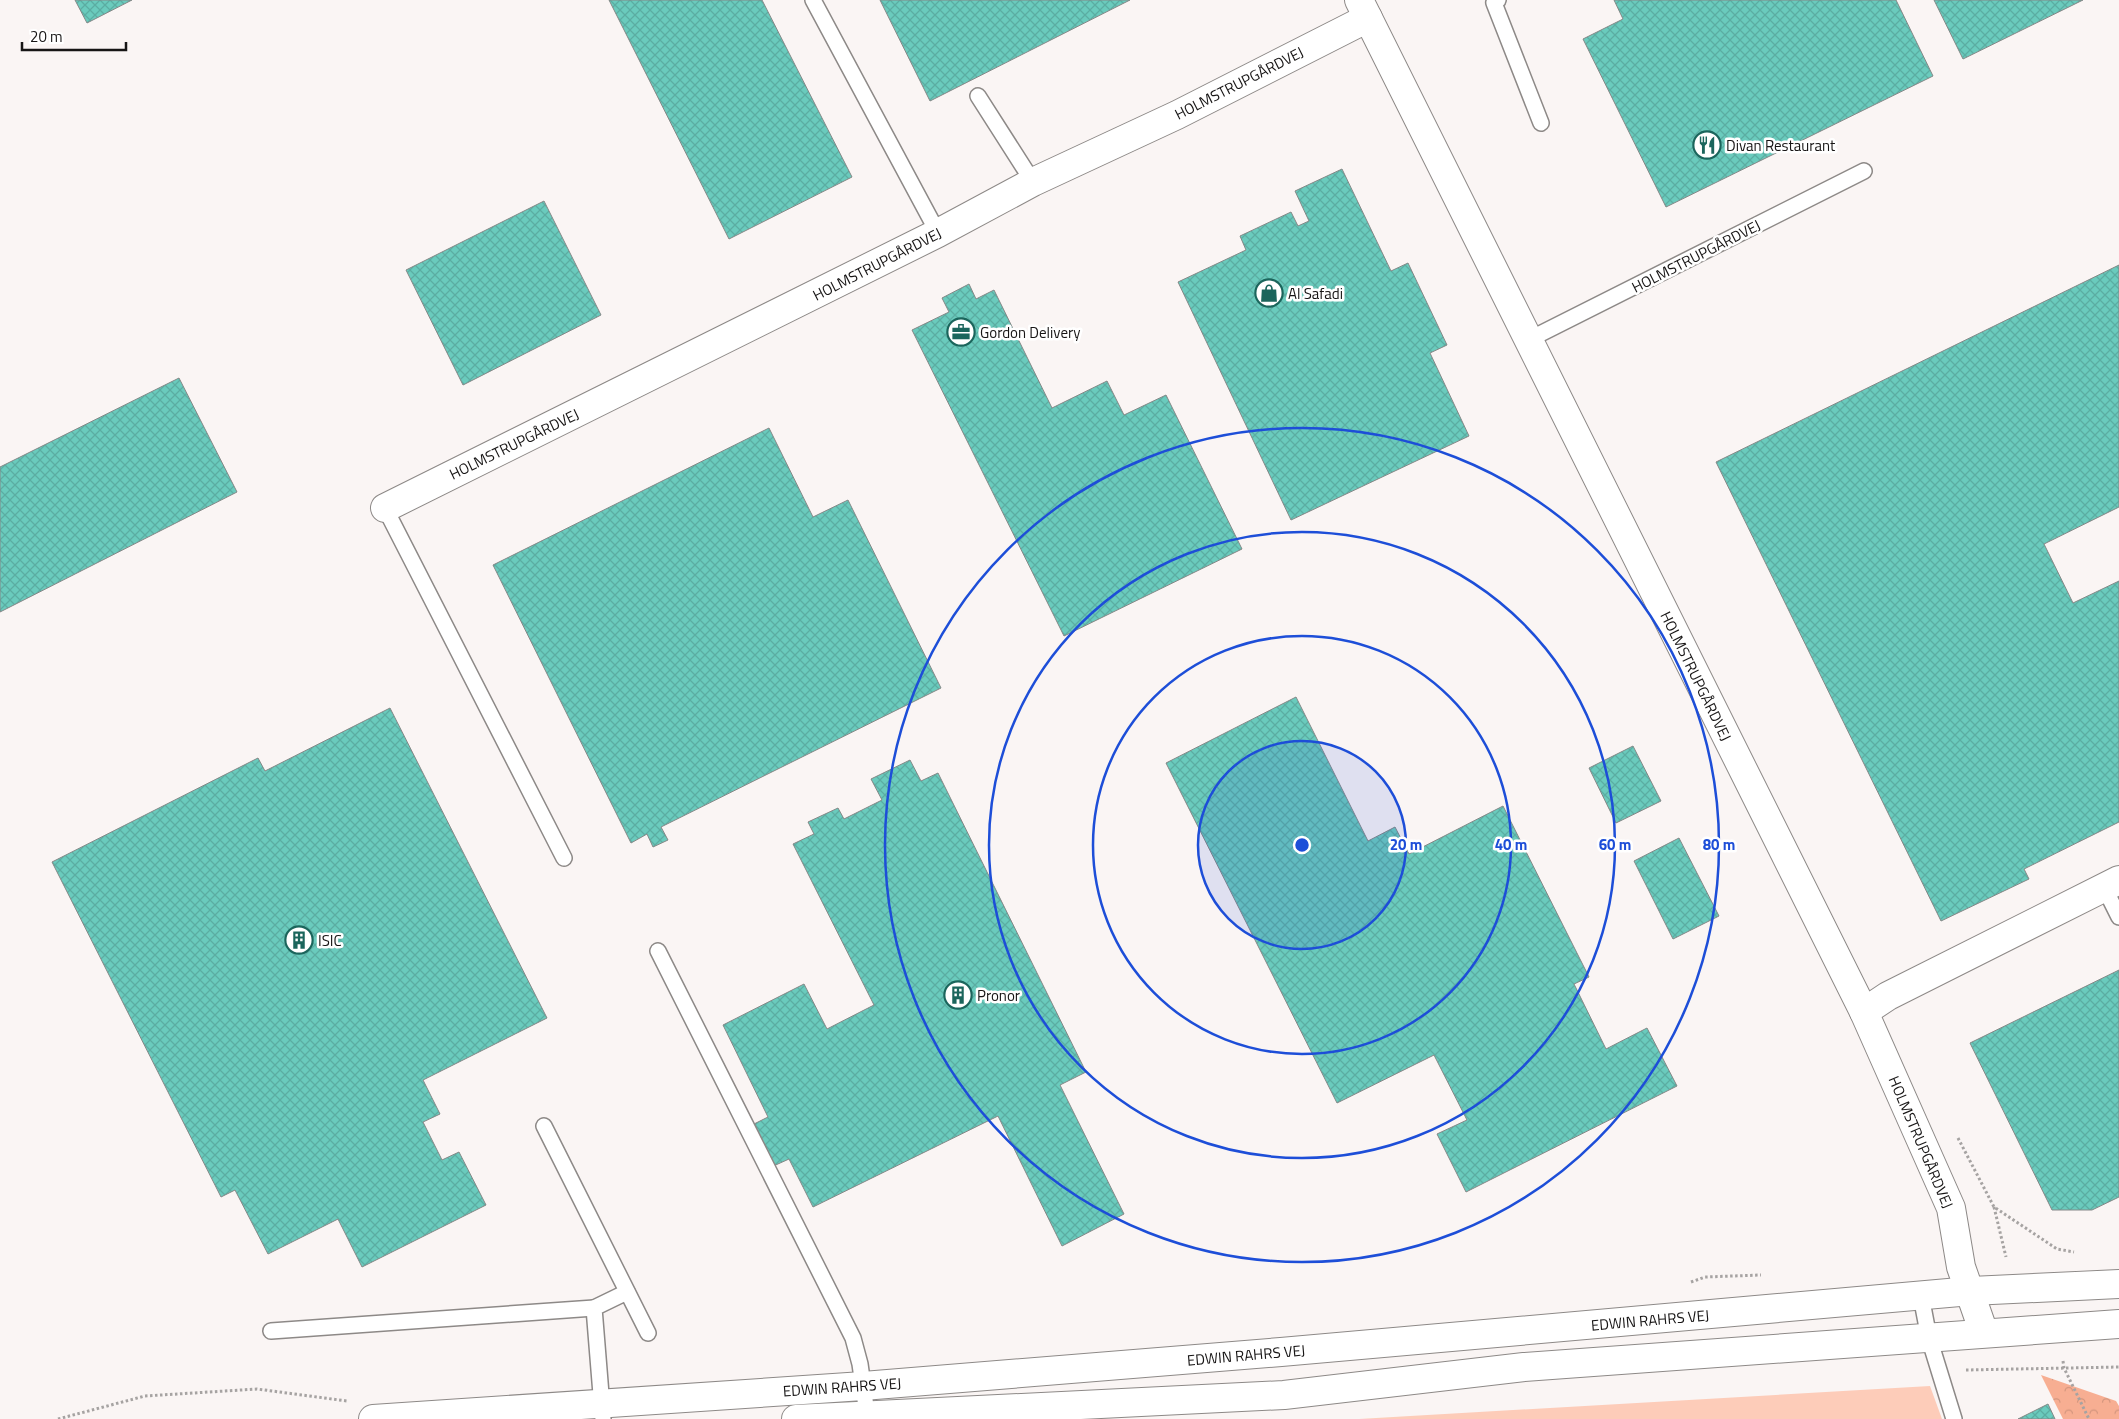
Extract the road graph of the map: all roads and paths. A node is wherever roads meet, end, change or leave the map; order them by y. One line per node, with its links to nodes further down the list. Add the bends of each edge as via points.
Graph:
1 (813, 0): 8 (lane)
2 (1498, 0): 5 (lane, via 1494,3)
3 (1364, 9): 7 (street, HOLMSTRUPGÅRDVEJ, via 1177,115); 9 (street, HOLMSTRUPGÅRDVEJ)
4 (978, 96): 7 (lane)
5 (1541, 123)
6 (1864, 171): 9 (lane, HOLMSTRUPGÅRDVEJ)
7 (1033, 182): 8 (street, HOLMSTRUPGÅRDVEJ)
8 (938, 234): 10 (street, HOLMSTRUPGÅRDVEJ)
9 (1528, 340): 15 (street, HOLMSTRUPGÅRDVEJ)
10 (385, 508): 11 (lane)
11 (564, 858)
12 (2112, 883): 13 (lane); 15 (street, via 1888,996)
13 (2119, 917)
14 (658, 951): 28 (lane, via 853,1338)
15 (1864, 1012): 18 (street, HOLMSTRUPGÅRDVEJ, via 1951,1208 1962,1267)
16 (544, 1126): 19 (lane)
17 (2119, 1284): 18 (street, EDWIN RAHRS VEJ)
18 (1971, 1291): 20 (street, EDWIN RAHRS VEJ); 26 (street, HOLMSTRUPGÅRDVEJ)
19 (627, 1292): 21 (lane); 25 (lane)
20 (1921, 1296): 27 (lane); 28 (street, EDWIN RAHRS VEJ)
21 (594, 1308): 24 (lane); 30 (lane)
22 (2119, 1324): 23 (street, EDWIN RAHRS VEJ)
23 (2061, 1328): 26 (street, EDWIN RAHRS VEJ); 35 (path, via 2064,1368)
24 (272, 1331)
25 (648, 1333)
26 (1984, 1333): 27 (street, EDWIN RAHRS VEJ)
27 (1929, 1338): 31 (street, EDWIN RAHRS VEJ, via 1524,1367 1284,1395); 34 (lane)
28 (863, 1386): 29 (street, EDWIN RAHRS VEJ); 31 (lane)
29 (805, 1390): 30 (street, EDWIN RAHRS VEJ); 33 (street)
30 (602, 1411): 32 (street, EDWIN RAHRS VEJ)
31 (867, 1414): 33 (street, EDWIN RAHRS VEJ)
32 (373, 1419)
33 (804, 1419)
34 (1954, 1419)
35 (2089, 1419)

